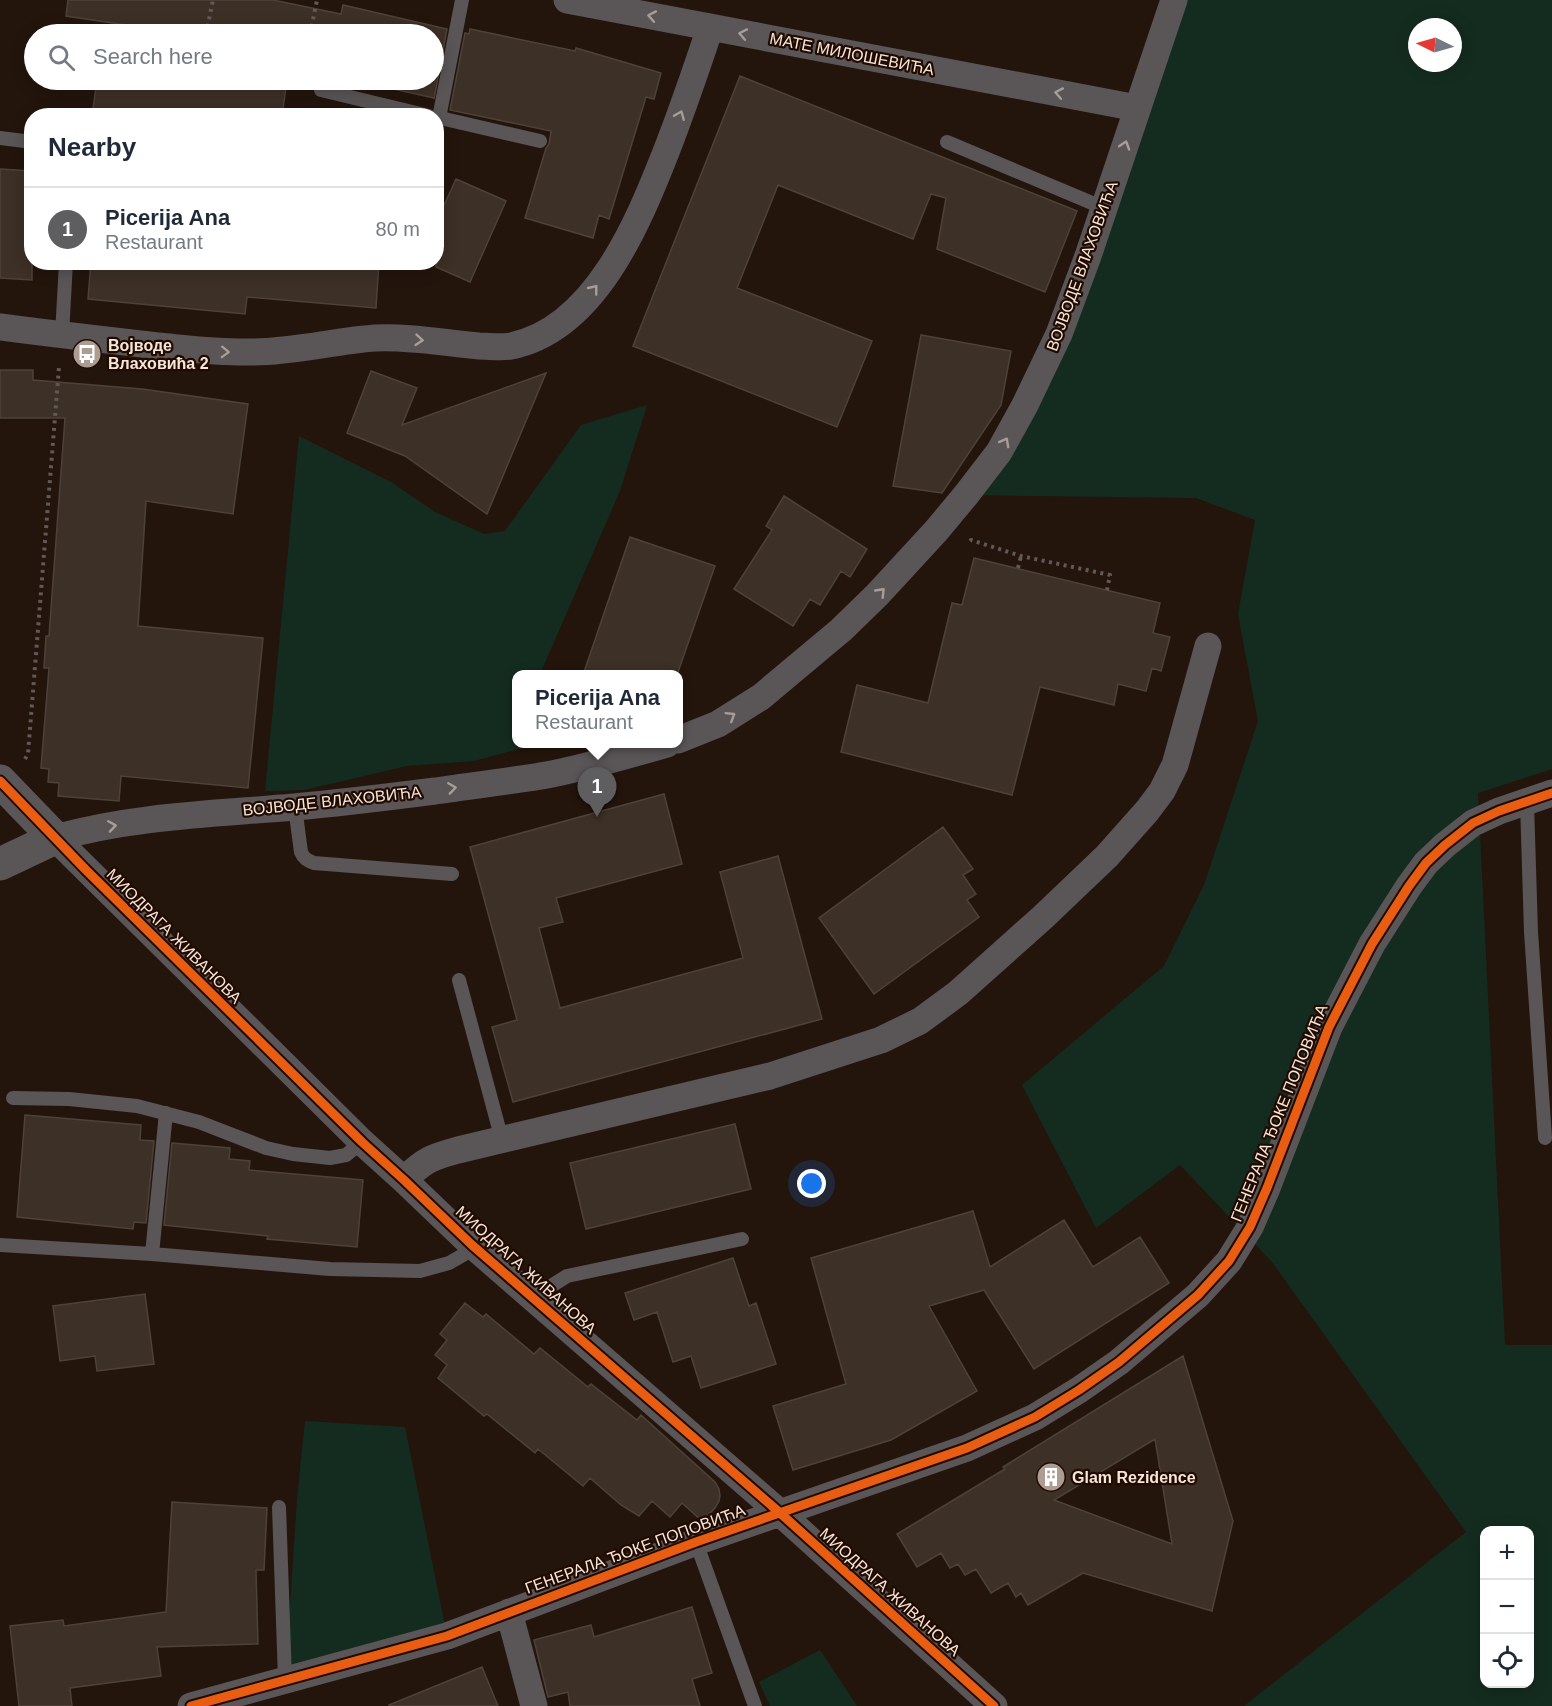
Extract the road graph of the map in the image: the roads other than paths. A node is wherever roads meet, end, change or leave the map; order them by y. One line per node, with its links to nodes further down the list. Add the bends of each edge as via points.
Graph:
1 (462, 0): 5 (lane)
2 (567, 0): 4 (street, МАТЕ МИЛОШЕВИЋА, one-way to 2)
3 (1174, 0): 10 (street, ВОЈВОДЕ ВЛАХОВИЋА)
4 (710, 28): 10 (street, МАТЕ МИЛОШЕВИЋА, one-way to 4); 19 (street, one-way to 4, via 219,352 279,351 384,338 507,347 530,340 552,329 585,300 618,257 652,186)
5 (444, 78)
6 (321, 90): 8 (lane)
7 (441, 90): 9 (lane)
8 (397, 108)
9 (437, 108)
10 (1137, 108): 16 (street, ВОЈВОДЕ ВЛАХОВИЋА, one-way to 10)
11 (444, 119): 14 (lane)
12 (0, 138): 13 (lane)
13 (24, 140)
14 (540, 141)
15 (947, 142): 16 (lane)
16 (1104, 208): 21 (street, ВОЈВОДЕ ВЛАХОВИЋА, one-way to 16, via 731,716 802,664 877,595 966,495 999,452 1025,405 1059,334)
17 (66, 270): 19 (lane)
18 (0, 327): 19 (street)
19 (62, 335)
20 (1208, 646): 34 (street, via 1175,765 1147,811 1042,918 958,993 920,1021 881,1040 770,1076)
21 (683, 738)
22 (653, 748): 26 (street, ВОЈВОДЕ ВЛАХОВИЋА, one-way to 22, via 552,774)
23 (1, 782): 27 (street)
24 (1552, 793): 25 (street, ГЕНЕРАЛА ЂОКЕ ПОПОВИЋА)
25 (1527, 803): 33 (lane); 43 (street, ГЕНЕРАЛА ЂОКЕ ПОПОВИЋА, via 1473,823 1426,863 1409,886 1372,944 1329,1027 1250,1227 1229,1261 1198,1295 1119,1362 1035,1417 967,1448)
26 (295, 807): 27 (street, ВОЈВОДЕ ВЛАХОВИЋА, one-way to 26, via 141,821); 29 (lane, via 301,852 308,861)
27 (55, 838): 28 (street, ВОЈВОДЕ ВЛАХОВИЋА); 35 (street, МИОДРАГА ЖИВАНОВА)
28 (0, 864)
29 (452, 874)
30 (459, 980): 34 (lane)
31 (13, 1098): 32 (lane, via 69,1099)
32 (166, 1113): 35 (lane, via 293,1154 330,1158 346,1155); 40 (lane)
33 (1545, 1138)
34 (502, 1140): 36 (street, via 432,1157)
35 (362, 1142): 36 (street, МИОДРАГА ЖИВАНОВА)
36 (404, 1180): 39 (street, МИОДРАГА ЖИВАНОВА)
37 (742, 1239): 41 (lane, via 567,1276)
38 (0, 1245): 40 (lane)
39 (472, 1245): 40 (lane, via 449,1263 420,1271 330,1269); 41 (street, МИОДРАГА ЖИВАНОВА)
40 (152, 1254)
41 (536, 1300): 43 (street, МИОДРАГА ЖИВАНОВА)
42 (279, 1507): 46 (lane)
43 (779, 1512): 44 (street, ГЕНЕРАЛА ЂОКЕ ПОПОВИЋА); 50 (street, МИОДРАГА ЖИВАНОВА)
44 (696, 1542): 45 (street, ГЕНЕРАЛА ЂОКЕ ПОПОВИЋА); 49 (lane, ГЕНЕРАЛА ЂОКЕ ПОПОВИЋА)
45 (509, 1612): 46 (street, ГЕНЕРАЛА ЂОКЕ ПОПОВИЋА, via 447,1636); 48 (street)
46 (285, 1679): 47 (street, ГЕНЕРАЛА ЂОКЕ ПОПОВИЋА)
47 (191, 1706)
48 (534, 1706)
49 (755, 1706)
50 (994, 1706)

